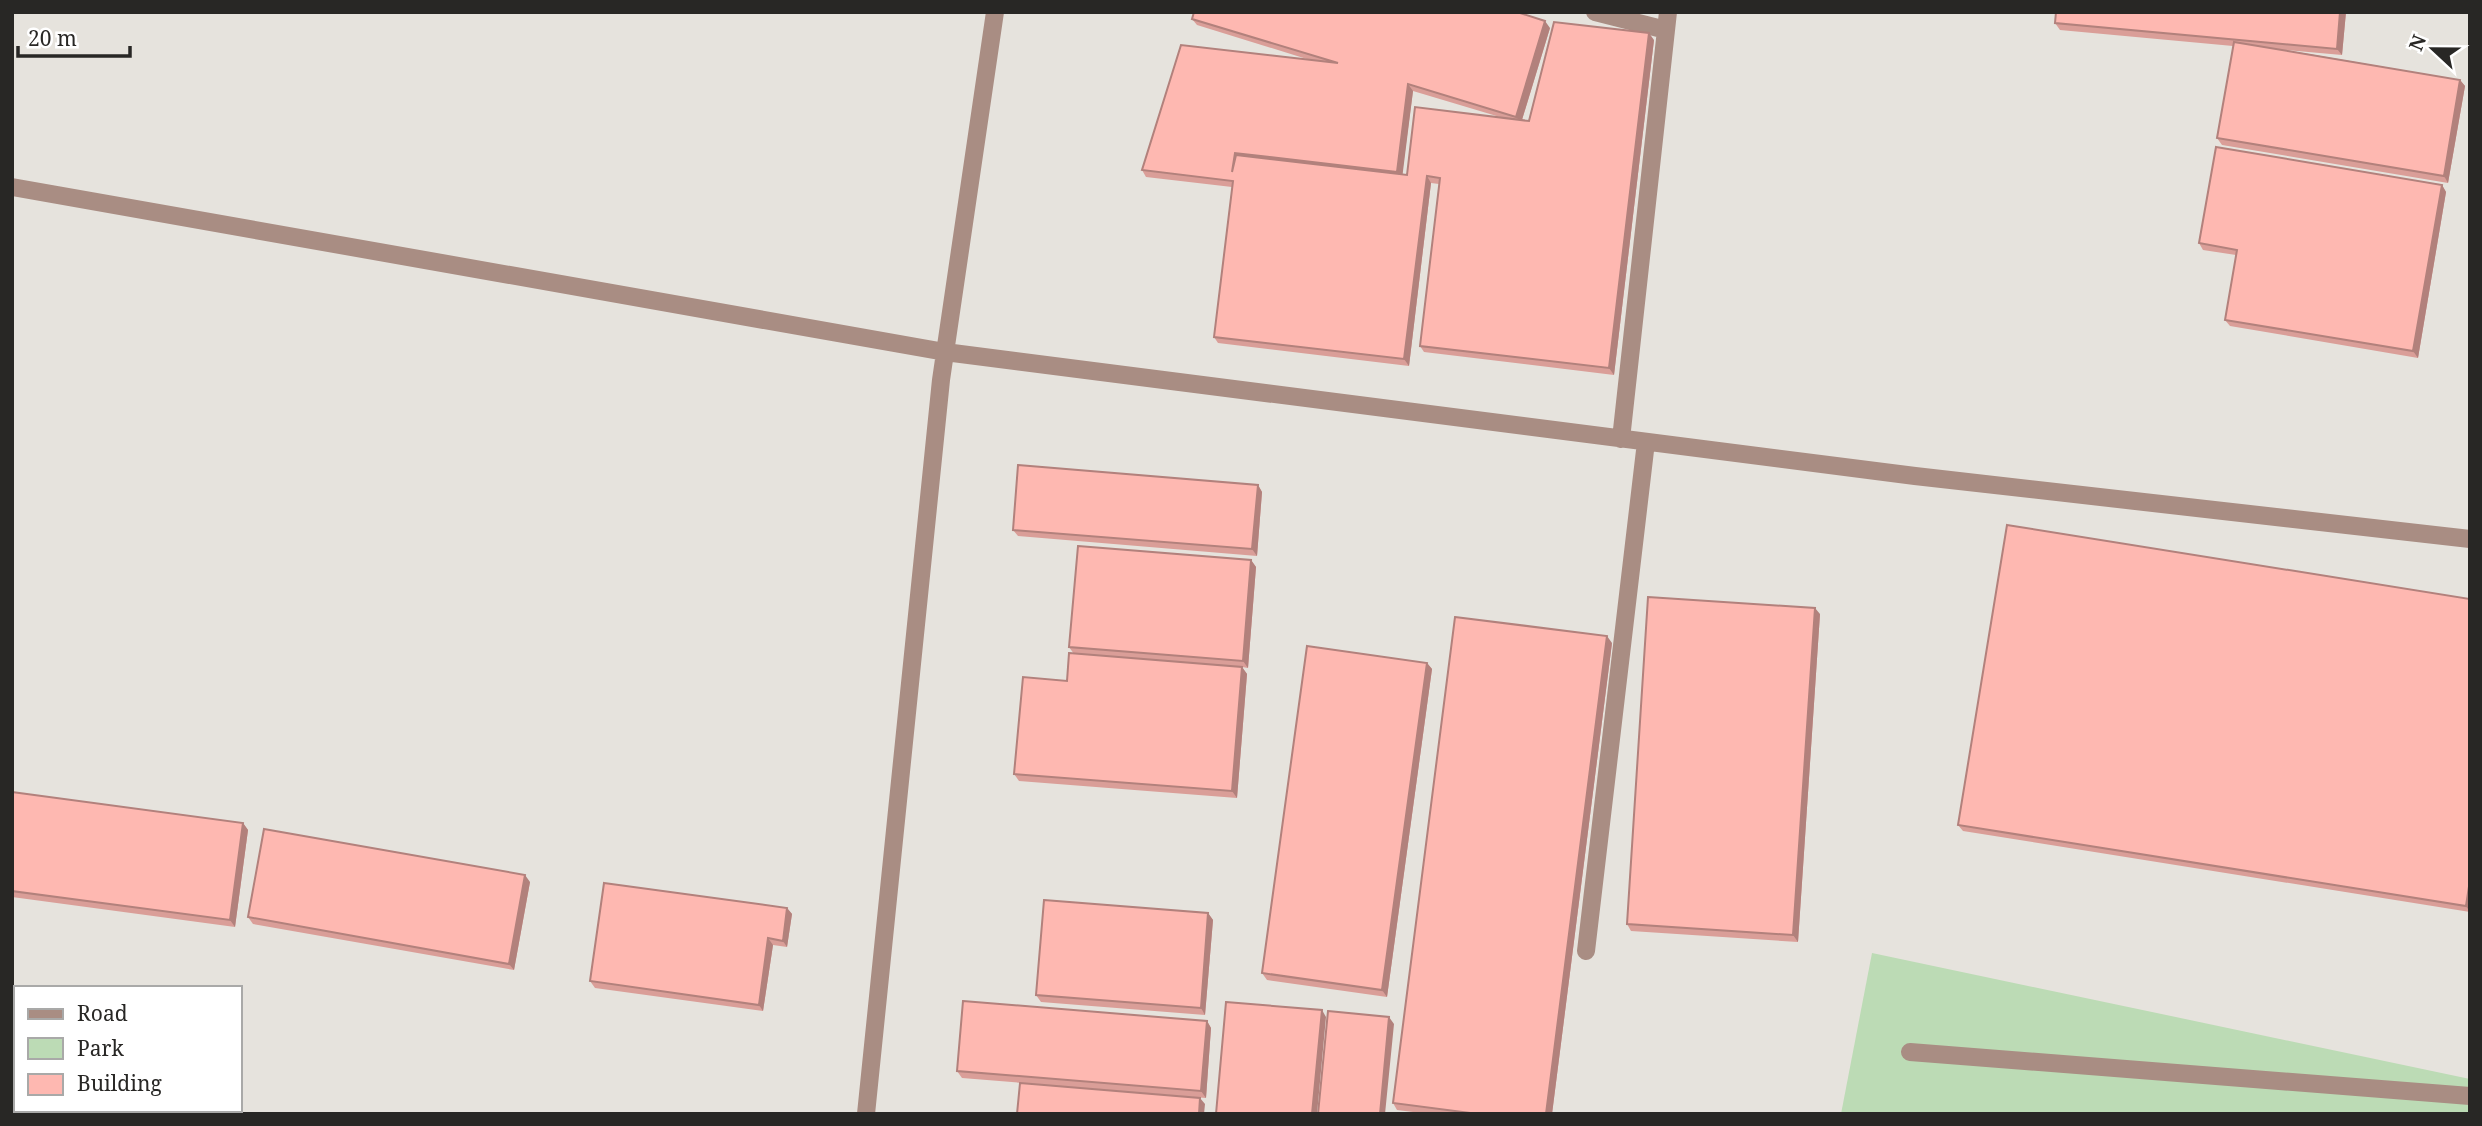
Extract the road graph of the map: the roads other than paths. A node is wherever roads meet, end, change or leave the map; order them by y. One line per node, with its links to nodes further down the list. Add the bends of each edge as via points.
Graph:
1 (995, 12): 5 (street)
2 (1595, 12): 3 (street)
3 (1667, 21): 6 (street)
4 (12, 187): 5 (street)
5 (945, 352): 6 (street); 12 (street)
6 (1621, 439): 7 (street)
7 (1646, 442): 8 (street); 9 (street)
8 (2470, 539)
9 (1587, 951)
10 (1910, 1052): 11 (street)
11 (2470, 1096)
12 (866, 1114)

